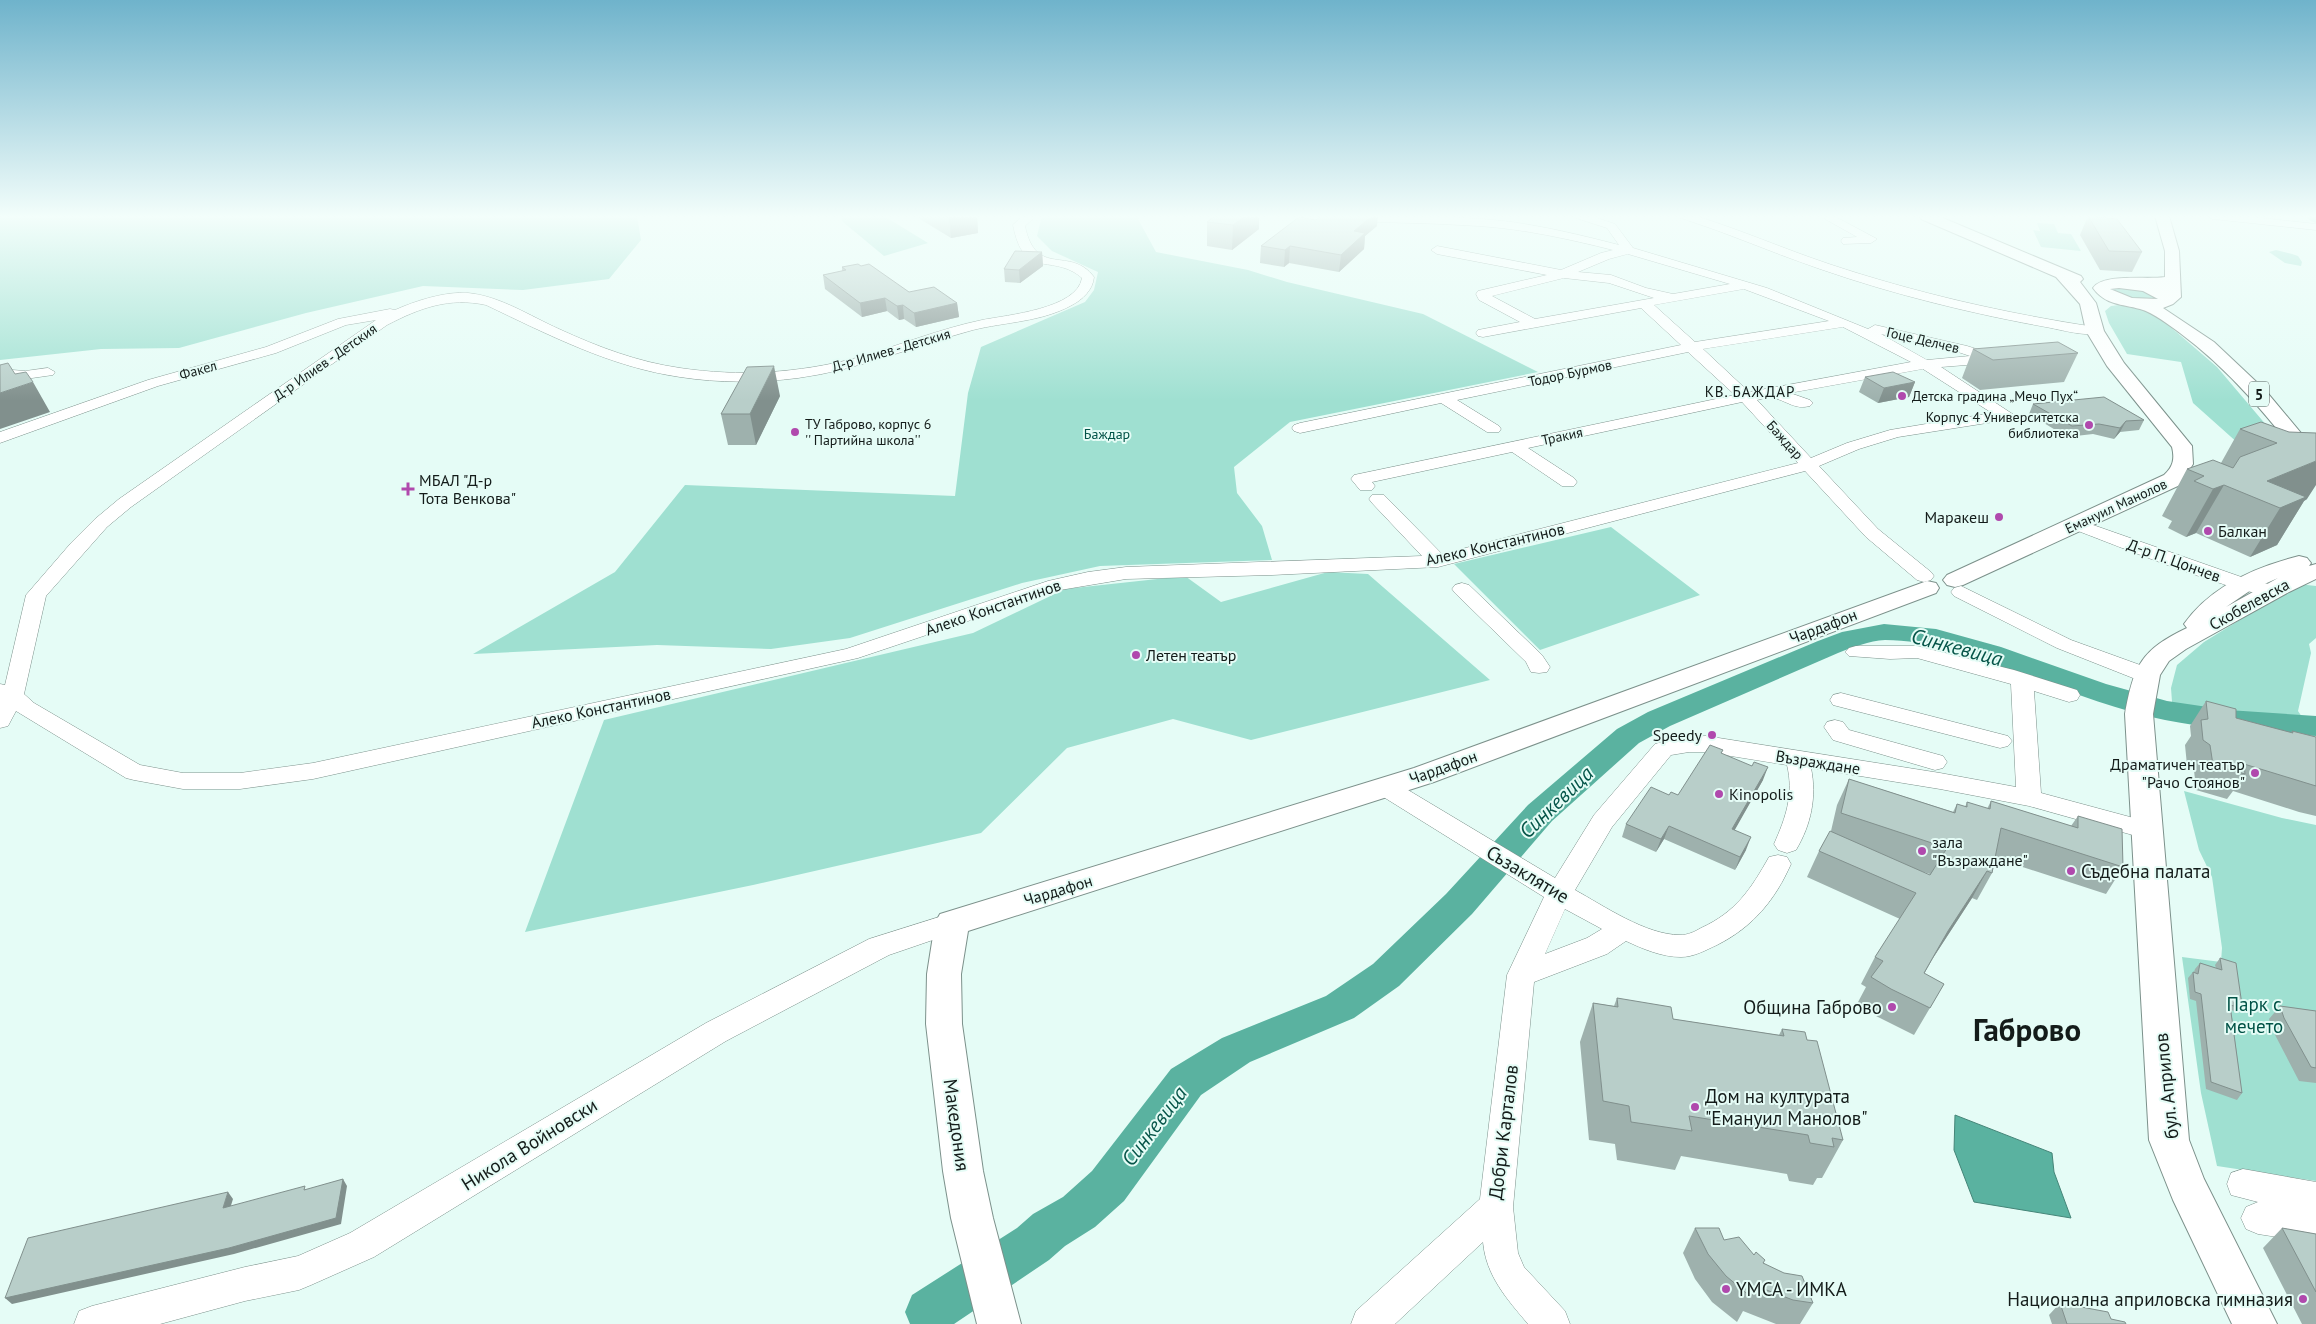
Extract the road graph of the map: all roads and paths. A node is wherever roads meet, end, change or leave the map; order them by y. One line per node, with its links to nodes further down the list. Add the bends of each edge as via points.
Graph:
1 (1088, 278): 16 (street, Д-р Илиев - Детския, via 1084,288 1072,300 1051,309 943,334 860,362 784,375 686,373 656,368 609,356 475,298 440,300)
2 (1547, 278): 18 (street, via 1483,294)
3 (1599, 278): 11 (street)
4 (1724, 278): 9 (street)
5 (1862, 278): 20 (street, via 1981,312)
6 (2066, 278): 15 (main road)
7 (2078, 278): 10 (main road)
8 (2170, 279): 10 (main road); 12 (main road); 19 (main road, 5, via 2174,304)
9 (1746, 284): 11 (street); 17 (street)
10 (2110, 288): 12 (main road, via 2152,290); 13 (main road, 5); 15 (main road)
11 (1673, 298): 14 (street)
12 (2166, 300): 13 (main road); 19 (main road)
13 (2136, 303): 15 (main road, via 2110,302); 19 (main road, 5)
14 (1646, 305): 18 (street); 22 (street, Баждар)
15 (2089, 306): 20 (main road, Емануил Манолов)
16 (398, 313): 34 (street, Факел, via 343,322 271,350 153,383); 52 (street, Д-р Илиев - Детския, via 148,487 102,523 36,595 24,657)
17 (1841, 322): 22 (street, Тодор Бурмов); 24 (street, Гоце Делчев); 25 (street)
18 (1534, 324): 21 (street)
19 (2186, 329): 37 (main road, 5, via 2260,396)
20 (2096, 332): 39 (main road, Емануил Манолов, via 2116,366 2182,446 2185,459 2184,466 2172,480)
21 (1483, 333)
22 (1690, 347): 29 (street, Баждар); 30 (street, Тодор Бурмов)
23 (1979, 360): 25 (street, Тракия)
24 (2003, 361)
25 (1926, 364): 28 (street, Тракия); 36 (street, Алеко Константинов, via 2006,415 1886,436)
26 (48, 372): 27 (street, via 25,376)
27 (0, 373)
28 (1774, 392): 29 (street, Тракия); 31 (street)
29 (1746, 397): 35 (street, Тракия); 36 (street, Баждар)
30 (1445, 399): 32 (street, Тодор Бурмов); 33 (street)
31 (1805, 403)
32 (1300, 428)
33 (1493, 429)
34 (0, 438)
35 (1514, 446): 38 (street); 40 (street, Тракия, via 1360,479)
36 (1808, 465): 40 (street, Алеко Константинов); 42 (street, Баждар, via 1872,533)
37 (2316, 465)
38 (1568, 482)
39 (2076, 524): 43 (street, Д-р П. Цончев); 44 (main road, Емануил Манолов)
40 (1438, 561): 52 (street, Алеко Константинов, via 1126,573 1088,578 1019,596 851,654 313,771 240,781 183,781 134,772)
41 (2311, 565): 43 (main road, Скобелевска); 46 (main road, Скобелевска)
42 (1926, 582): 44 (main road, via 1946,594); 61 (main road, Чардафон)
43 (2242, 584): 46 (street, Д-р П. Цончев); 47 (main road, Скобелевска, via 2205,612)
44 (1958, 586): 50 (street, via 2064,644)
45 (1462, 589): 49 (street)
46 (2274, 591): 47 (main road, Скобелевска)
47 (2184, 640): 50 (main road, Скобелевска, via 2157,658)
48 (1856, 652): 51 (street, via 1917,652)
49 (1539, 667)
50 (2145, 679): 63 (main road, Скобелевска, via 2139,714)
51 (2022, 681): 53 (street); 62 (street)
52 (6, 693): 55 (street, Д-р Илиев - Детския)
53 (2068, 695)
54 (1841, 700): 56 (street)
55 (0, 721)
56 (1934, 724): 58 (street); 60 (street)
57 (1835, 728): 60 (street, via 1841,735)
58 (2000, 741)
59 (1797, 758): 60 (street, Възраждане); 64 (street, Възраждане, via 1706,744 1663,749); 66 (street, Съзаклятие, via 1804,789 1802,802 1783,854 1762,893 1746,913 1725,930 1678,947)
60 (1938, 772): 62 (street, Възраждане)
61 (1385, 787): 64 (street, Съзаклятие); 65 (main road, Чардафон)
62 (2029, 798): 63 (street, Възраждане)
63 (2147, 830): 77 (main road, бул. Априлов, via 2169,1140 2186,1187)
64 (1550, 889): 66 (street, Съзаклятие); 67 (street, Възраждане)
65 (952, 923): 73 (street, Никола Войновски, via 879,947 716,1032 362,1245 299,1273); 74 (main road, Македония, via 944,974 944,1024 963,1171)
66 (1624, 929): 67 (street, via 1597,946)
67 (1520, 975): 70 (street, Добри Карталов)
68 (2243, 1184): 69 (street)
69 (2316, 1198)
70 (1496, 1207): 75 (street, Добри Карталов); 76 (street, via 1501,1254 1512,1278)
71 (2258, 1218): 72 (street)
72 (2316, 1227)
73 (92, 1324)
74 (1000, 1324)
75 (1369, 1324)
76 (1552, 1324)
77 (2255, 1324)

